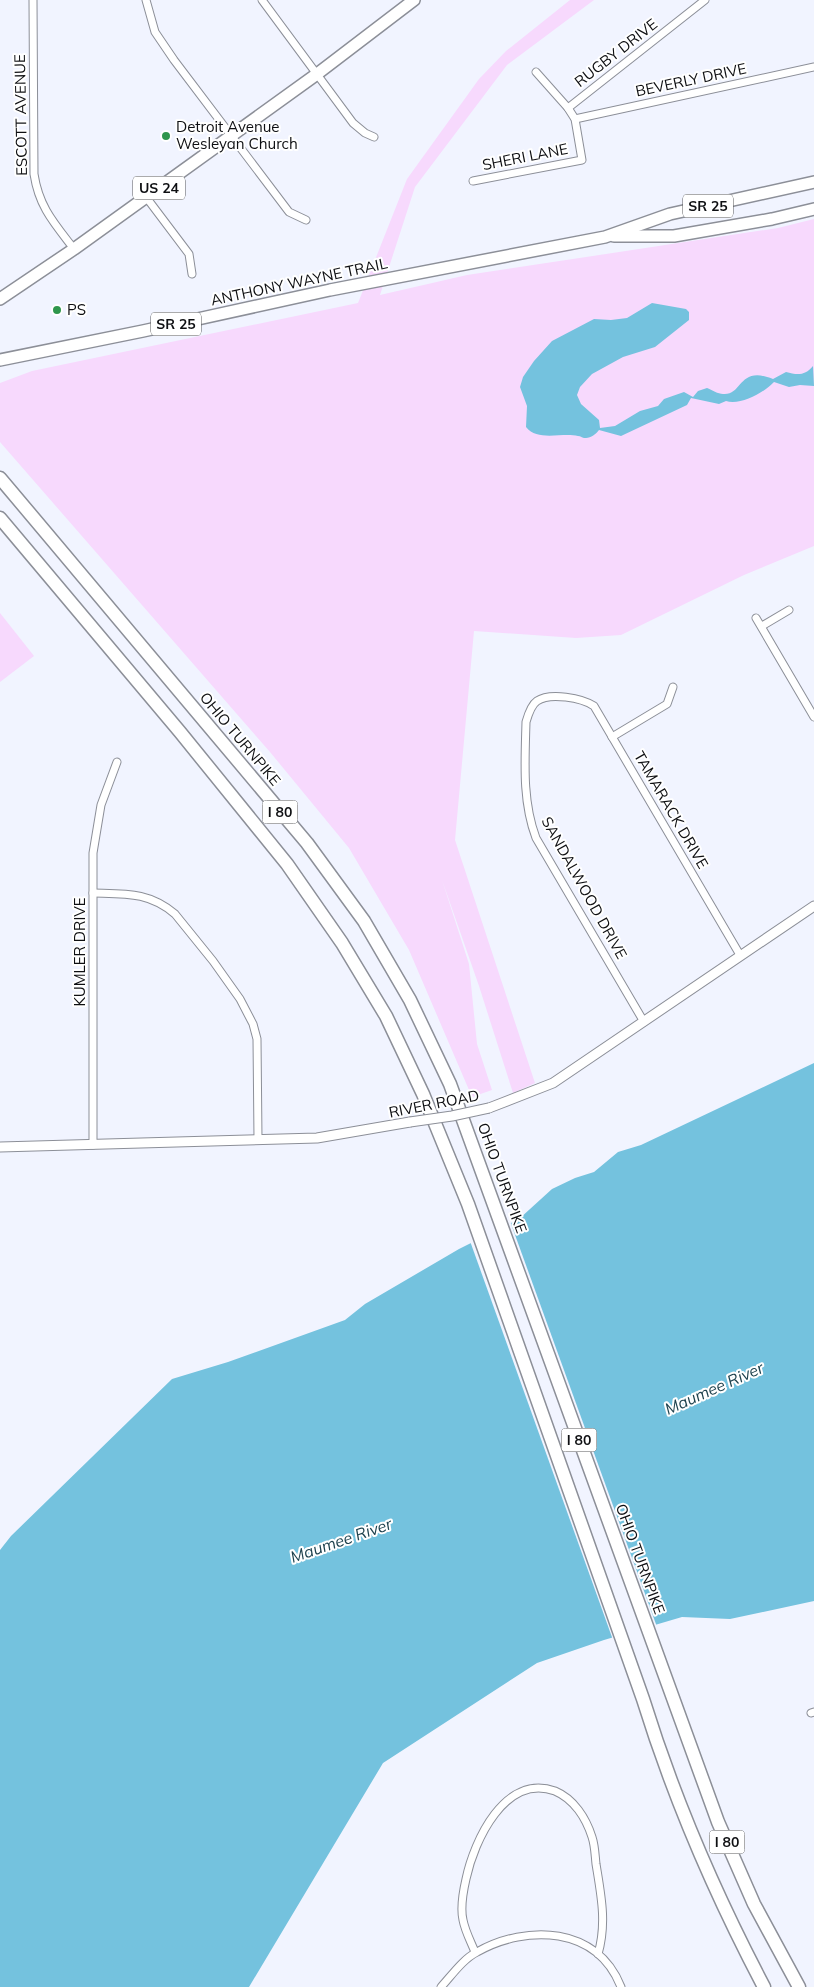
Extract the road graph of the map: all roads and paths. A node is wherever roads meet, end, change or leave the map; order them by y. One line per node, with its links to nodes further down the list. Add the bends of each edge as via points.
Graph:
1 (33, 0): 19 (street, ESCOTT AVENUE, via 34,174 47,213)
2 (146, 0): 11 (street, via 156,32)
3 (262, 0): 8 (street)
4 (414, 0): 8 (main road, US 24)
5 (705, 0): 9 (street, RUGBY DRIVE)
6 (814, 67): 10 (street, BEVERLY DRIVE)
7 (536, 72): 9 (street)
8 (317, 74): 11 (main road, US 24); 12 (street, via 353,123)
9 (568, 108): 10 (street)
10 (575, 119): 13 (street, SHERI LANE, via 582,160)
11 (231, 136): 15 (main road, US 24); 17 (street, via 289,212)
12 (374, 137)
13 (473, 182)
14 (814, 182): 18 (main road, ANTHONY WAYNE TRAIL / SR 25, via 670,214)
15 (146, 197): 19 (main road, US 24); 20 (street, via 188,254)
16 (814, 209): 18 (main road, ANTHONY WAYNE TRAIL / SR 25, via 674,236)
17 (306, 220)
18 (605, 236): 22 (main road, ANTHONY WAYNE TRAIL / SR 25)
19 (74, 249): 21 (main road, US 24)
20 (192, 274)
21 (0, 299)
22 (0, 360)
23 (0, 478): 45 (highway, OHIO TURNPIKE / I 80, via 307,843 364,921 410,1000 450,1084 718,1822 773,1941)
24 (0, 518): 44 (highway, I 80, via 287,864 342,943 386,1016 423,1094 468,1204 685,1820 729,1920)
25 (789, 610): 27 (street)
26 (756, 618): 27 (street)
27 (762, 626): 30 (street)
28 (673, 687): 31 (street, via 667,704)
29 (564, 698): 31 (street, TAMARACK DRIVE, via 586,701 594,706); 36 (street, SANDALWOOD DRIVE, via 549,697 537,701 526,722 529,819 536,838)
30 (814, 717)
31 (612, 737): 35 (street, TAMARACK DRIVE)
32 (117, 762): 33 (street, KUMLER DRIVE, via 101,805 93,853)
33 (93, 893): 37 (street, via 136,894 168,908 240,999 257,1039); 38 (street, KUMLER DRIVE)
34 (814, 906): 35 (street, RIVER ROAD)
35 (740, 955): 36 (street, RIVER ROAD)
36 (644, 1022): 37 (street, RIVER ROAD, bridge, via 553,1083 489,1108 317,1138)
37 (258, 1139): 38 (street, RIVER ROAD)
38 (93, 1145): 39 (street, RIVER ROAD)
39 (0, 1147)
40 (475, 1952): 41 (street, via 517,1936 541,1934 566,1937); 41 (street, via 462,1911 464,1887 475,1846 486,1825 502,1806 521,1792 535,1788 551,1790 566,1797 582,1814 592,1838 604,1912); 42 (street)
41 (598, 1954): 43 (street)
42 (441, 1987)
43 (621, 1987)
44 (764, 1987)
45 (799, 1987)

